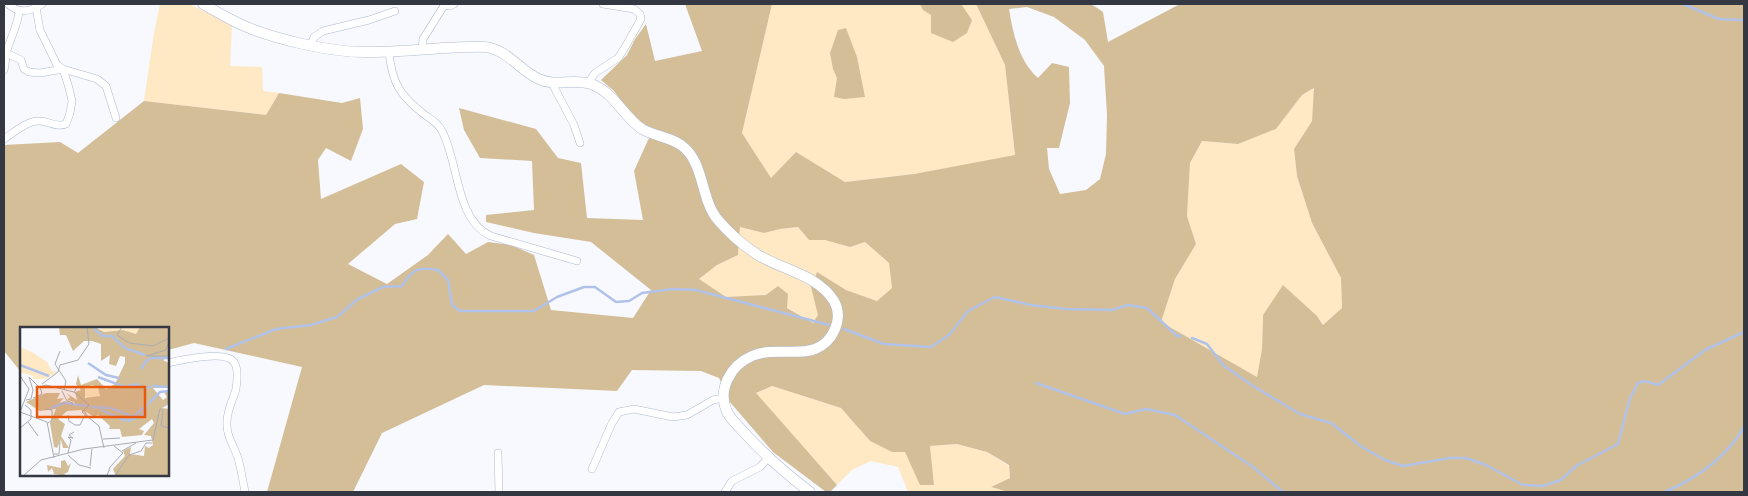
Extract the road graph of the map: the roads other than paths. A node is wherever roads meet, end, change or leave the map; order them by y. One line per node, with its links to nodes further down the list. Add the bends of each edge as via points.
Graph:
1 (8, 4): 7 (street)
2 (203, 4): 9 (street, via 269,36)
3 (454, 4): 5 (street)
4 (603, 4): 16 (street, via 634,9 641,19 618,58 595,73)
5 (445, 5): 10 (street, via 423,40)
6 (39, 6): 7 (street); 13 (street, via 40,30 57,65)
7 (19, 11): 12 (street, via 19,21)
8 (394, 11): 9 (street, via 323,31 314,37)
9 (311, 45): 11 (street, via 356,52)
10 (422, 50): 11 (street); 15 (street, via 492,48 538,79)
11 (389, 52): 20 (street, via 398,89 442,131 461,194 476,226 491,236)
12 (6, 53): 13 (street, via 21,60 29,72); 14 (street)
13 (63, 69): 17 (street, via 97,79 106,86); 18 (street, via 72,101 66,124 61,126 38,120)
14 (4, 70)
15 (554, 82): 16 (street); 19 (street)
16 (588, 83): 22 (street, via 608,93 643,130 681,145 695,161 717,219 740,240 759,255 810,279 827,291 835,303 837,325 824,343 814,350 754,354 731,371)
17 (116, 118)
18 (4, 139)
19 (580, 143)
20 (577, 261)
21 (169, 363): 26 (street, via 216,356 234,362 238,372 228,411 228,436 238,457)
22 (724, 398): 24 (street, via 730,418); 25 (street, via 713,400 687,415 673,417 634,410 619,412)
23 (498, 454): 27 (street)
24 (768, 458): 28 (street, via 760,467 732,481); 29 (street)
25 (592, 469)
26 (245, 492)
27 (499, 492)
28 (725, 492)
29 (810, 492)

